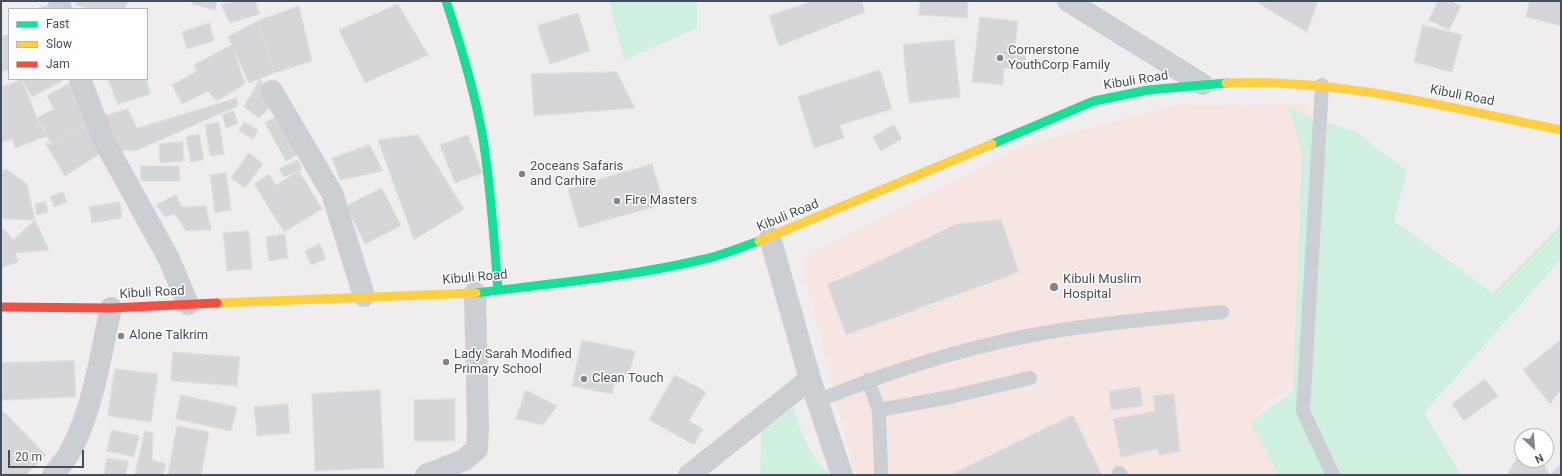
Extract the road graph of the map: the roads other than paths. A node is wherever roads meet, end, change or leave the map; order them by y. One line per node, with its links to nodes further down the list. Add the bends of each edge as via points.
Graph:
1 (446, 1): 9 (street, via 465,59 483,138)
2 (1070, 1): 4 (street)
3 (80, 80): 12 (street, via 103,139 169,259)
4 (1202, 84): 5 (street, Kibuli Road); 8 (street, Kibuli Road, via 1119,94 1094,101)
5 (1322, 85): 7 (street, Kibuli Road, via 1370,91); 26 (lane, via 1303,411)
6 (272, 91): 11 (street, via 332,193)
7 (1561, 130)
8 (770, 238): 9 (street, Kibuli Road, via 706,259 667,267); 17 (street)
9 (498, 290): 10 (street, Kibuli Road)
10 (475, 294): 11 (street, Kibuli Road); 22 (street, via 477,449 464,460)
11 (364, 296): 12 (street, Kibuli Road)
12 (188, 304): 14 (street, Kibuli Road)
13 (1, 307): 14 (street, Kibuli Road)
14 (111, 308): 21 (street, via 82,422 68,454)
15 (1222, 312): 18 (lane, via 1060,330 975,348)
16 (1030, 378): 20 (lane, via 950,397)
17 (810, 379): 19 (street); 23 (street)
18 (868, 380): 19 (lane); 20 (lane)
19 (817, 402): 24 (street)
20 (878, 410): 25 (lane)
21 (54, 475)
22 (426, 475)
23 (689, 475)
24 (842, 475)
25 (881, 475)
26 (1333, 475)

